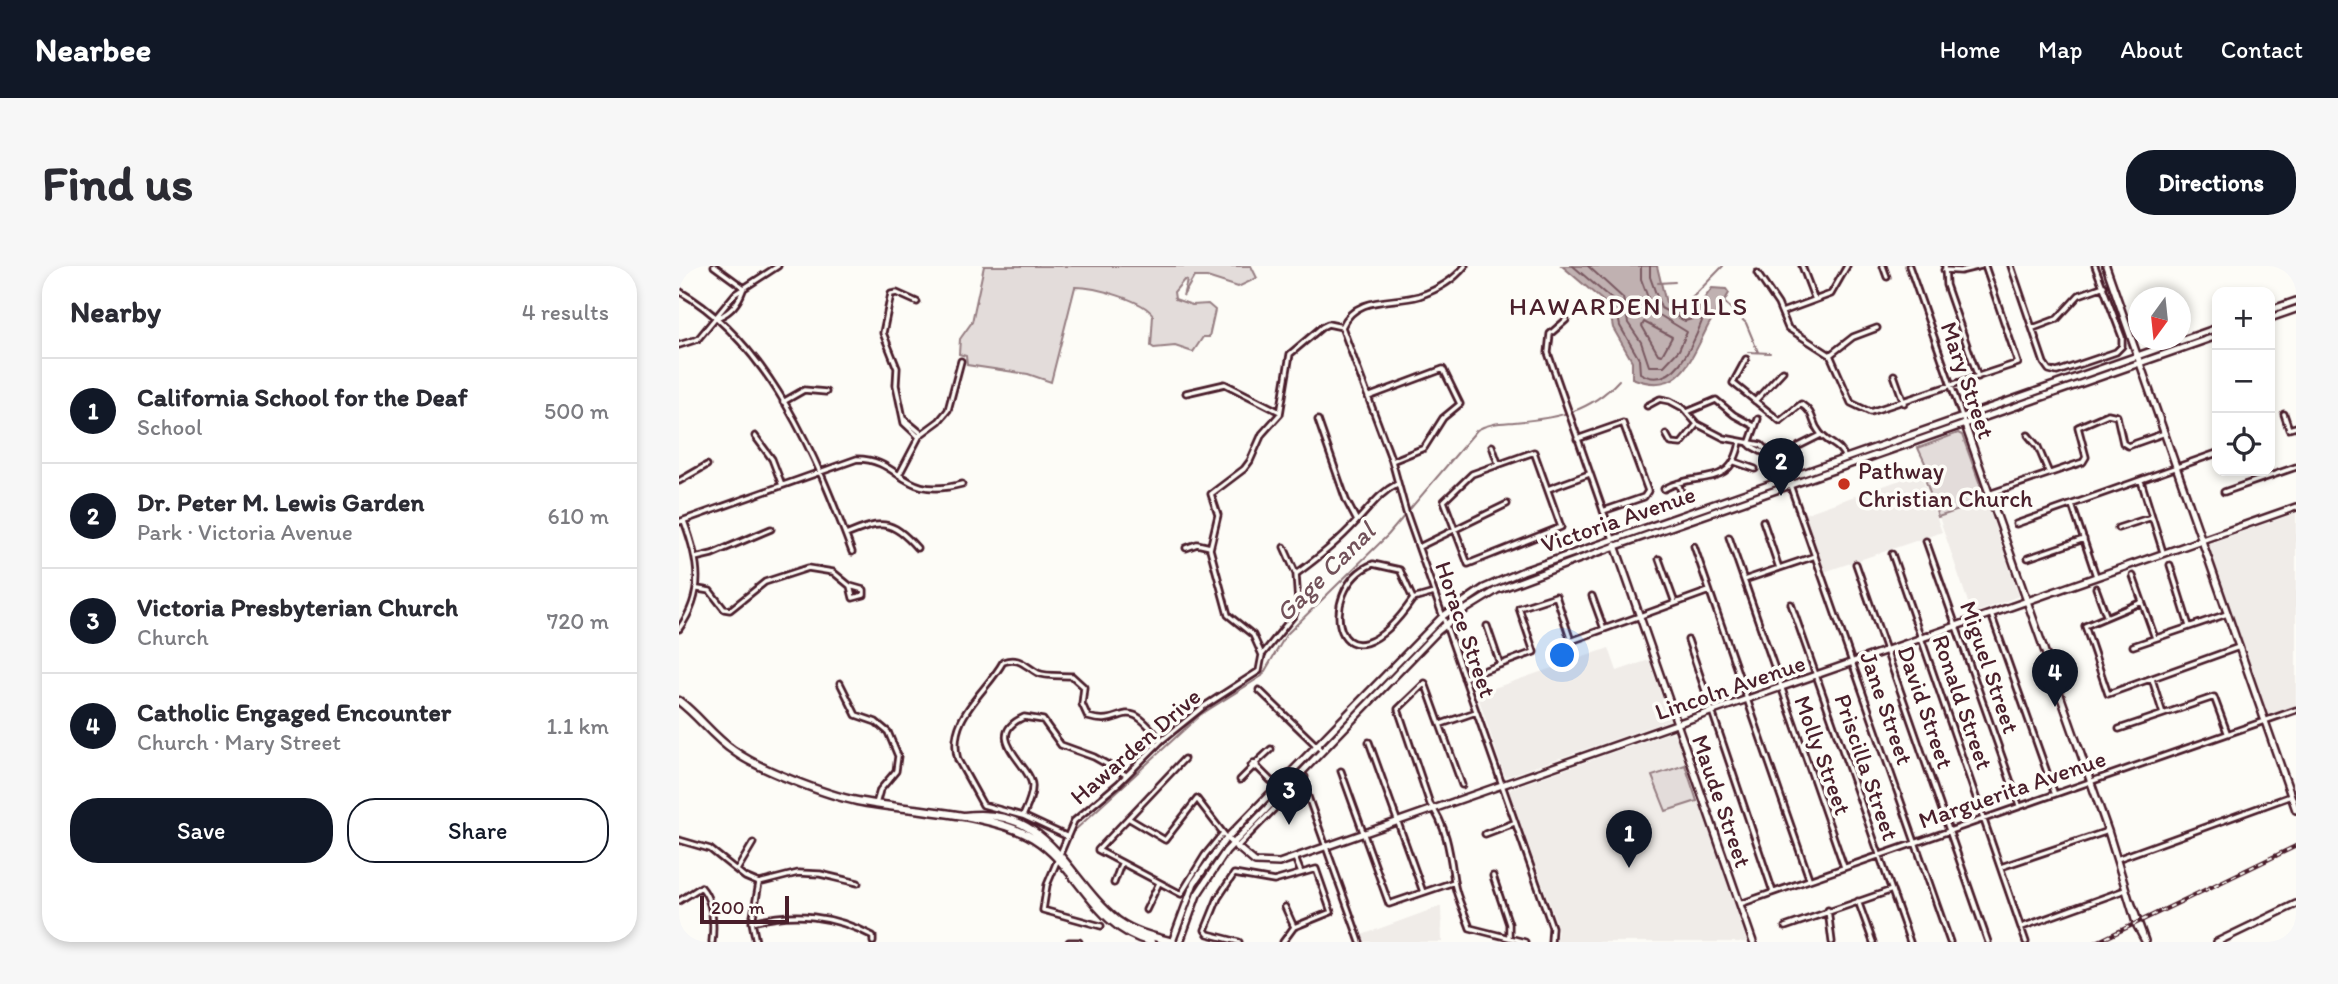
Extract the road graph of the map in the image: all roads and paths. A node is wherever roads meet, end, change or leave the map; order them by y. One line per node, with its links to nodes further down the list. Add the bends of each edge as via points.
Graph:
1 (714, 266): 15 (street)
2 (778, 266): 17 (street)
3 (1465, 266): 29 (street, via 1436,289 1357,308)
4 (1803, 266): 20 (street)
5 (1847, 266): 20 (street, via 1831,294)
6 (1883, 266): 14 (street)
7 (1909, 266): 43 (street, Mary Street)
8 (1983, 266): 11 (street, via 1960,271); 42 (street, via 2018,363)
9 (2011, 266): 31 (street)
10 (2106, 266): 12 (street); 36 (main road)
11 (1944, 268): 42 (street)
12 (2096, 268): 16 (street)
13 (1757, 273): 25 (street)
14 (1887, 277)
15 (730, 279): 17 (street); 19 (street)
16 (2104, 286): 31 (street, via 2079,295 2057,318); 31 (street, via 2122,337 2116,352 2057,372 2049,370)
17 (744, 288): 19 (street); 27 (street)
18 (679, 291): 27 (street)
19 (737, 292): 27 (street)
20 (1815, 300): 25 (street)
21 (2296, 300): 23 (main road)
22 (917, 302): 63 (street, via 891,294 883,333 897,368 897,391 907,428)
23 (2275, 308)
24 (2296, 309): 26 (main road)
25 (1782, 312): 35 (street, via 1788,328)
26 (2275, 316)
27 (719, 317): 34 (street, via 698,339); 48 (street)
28 (1566, 320): 67 (street, Maude Street, via 1550,334 1546,347)
29 (1341, 325): 46 (street, Horace Street); 51 (street, via 1322,327 1290,354)
30 (1877, 328): 35 (street, via 1853,337)
31 (2033, 328)
32 (2212, 330): 36 (main road, Victoria Avenue)
33 (2212, 338): 39 (main road, Victoria Avenue)
34 (679, 345)
35 (1831, 355): 49 (street, via 1858,408 1877,412)
36 (2137, 356): 39 (main road); 54 (main road, Victoria Avenue)
37 (1746, 359): 47 (street, via 1733,383)
38 (961, 361): 63 (street, via 948,410)
39 (2140, 364): 58 (main road, Victoria Avenue); 61 (main road)
40 (1783, 371): 47 (street)
41 (1894, 374): 49 (street)
42 (1978, 377): 43 (street)
43 (1952, 386): 49 (street); 54 (street, Mary Street)
44 (826, 392): 48 (street, via 804,390)
45 (1186, 393): 51 (street, via 1225,384)
46 (1368, 397): 74 (street, Horace Street); 74 (street, via 1443,369 1460,404 1443,418 1424,448)
47 (1755, 401): 64 (street, via 1780,421 1801,404 1812,411)
48 (783, 402): 81 (street, via 807,441)
49 (1904, 403)
50 (1647, 406): 52 (street, via 1665,400)
51 (1280, 412): 119 (street, via 1244,469 1211,494 1218,515)
52 (1687, 412): 57 (street); 59 (street, via 1716,400)
53 (2284, 414): 60 (street, via 2289,429)
54 (1962, 416): 58 (street, Mary Street); 73 (main road, Victoria Avenue)
55 (1758, 419): 59 (street)
56 (1318, 420): 105 (street)
57 (1697, 424): 62 (street, via 1681,444 1671,443); 68 (street)
58 (1965, 425): 94 (main road, Victoria Avenue); 98 (main road, Mary Street)
59 (1754, 426): 69 (street)
60 (2296, 427)
61 (2165, 433): 79 (main road); 82 (street, via 2128,446 2123,443 2117,416 2108,414 2078,427 2085,460)
62 (1666, 434)
63 (920, 435): 84 (street)
64 (1821, 435): 71 (street); 73 (street, via 1841,448)
65 (2028, 435): 82 (street)
66 (755, 436): 93 (street, via 772,459)
67 (1577, 439): 83 (street, Maude Street); 103 (street, via 1623,423 1647,495)
68 (1740, 442): 69 (street); 75 (street)
69 (1749, 444): 86 (street, Jane Street, via 1761,445 1771,453)
70 (1492, 446): 76 (street)
71 (1799, 446)
72 (2212, 455): 79 (street)
73 (1845, 458): 86 (main road, Victoria Avenue)
74 (1392, 461): 92 (street, Horace Street)
75 (1735, 462): 80 (street); 90 (street, via 1716,477)
76 (1498, 463): 95 (street, via 1534,452); 111 (street, via 1472,474 1444,501)
77 (707, 465): 88 (street)
78 (2296, 467): 87 (street)
79 (2176, 468): 89 (street); 117 (main road)
80 (1755, 469)
81 (819, 472): 84 (street, via 863,459); 93 (street); 112 (street)
82 (2049, 473): 98 (street)
83 (1589, 474): 95 (street); 103 (street, Maude Street)
84 (898, 476): 91 (street, via 929,489)
85 (2263, 476): 87 (street)
86 (1787, 478): 94 (street, Jane Street); 114 (main road, Victoria Avenue)
87 (2264, 479): 97 (street)
88 (679, 481)
89 (2141, 481): 101 (street); 104 (street)
90 (1678, 483): 96 (street); 99 (street)
91 (962, 484)
92 (1397, 484): 105 (street, via 1383,491); 121 (street, Horace Street)
93 (782, 485): 107 (street)
94 (1790, 486): 122 (main road, Victoria Avenue); 128 (street, Jane Street)
95 (1548, 489): 111 (street, via 1562,527 1468,564)
96 (1664, 489)
97 (2224, 492)
98 (1989, 494): 146 (main road, Mary Street)
99 (1683, 497)
100 (1507, 504): 111 (street)
101 (2072, 505): 108 (street); 115 (street)
102 (2296, 507): 117 (main road, Lincoln Avenue)
103 (1603, 511): 114 (street, Maude Street)
104 (2152, 517): 109 (street); 127 (street)
105 (1357, 521): 135 (street)
106 (1763, 521): 134 (street)
107 (682, 522): 129 (street)
108 (2016, 524)
109 (2118, 528)
110 (771, 529): 129 (street)
111 (1454, 529): 121 (street)
112 (846, 535): 123 (street, via 886,524); 125 (street)
113 (1729, 537): 138 (street, Molly Street)
114 (1613, 539): 122 (main road, Maude Street); 153 (main road, Victoria Avenue, via 1502,579)
115 (2084, 539): 130 (street); 137 (street)
116 (1926, 541): 157 (street, Miguel Street)
117 (2201, 541): 127 (main road, Lincoln Avenue); 151 (main road)
118 (1694, 546): 142 (street)
119 (1210, 547): 124 (street, via 1197,544); 167 (street, via 1228,615 1250,630)
120 (1284, 547): 135 (street)
121 (1419, 547): 143 (street, Horace Street)
122 (1616, 547): 154 (main road, Maude Street); 155 (main road, Victoria Avenue, via 1497,590)
123 (917, 548)
124 (1186, 548)
125 (852, 552)
126 (1892, 554): 161 (street, Ronald Street)
127 (2164, 554): 137 (main road, Lincoln Avenue)
128 (1815, 556): 134 (street); 168 (street, Jane Street)
129 (695, 558): 141 (street)
130 (2028, 558)
131 (1659, 559): 147 (street)
132 (1856, 564): 166 (street, David Street)
133 (2170, 565): 158 (street)
134 (1779, 568): 138 (street)
135 (1296, 574): 167 (street, Hawarden Drive, via 1300,591 1294,615)
136 (2133, 576): 148 (street)
137 (2097, 578): 146 (main road, Lincoln Avenue)
138 (1744, 580): 174 (street, Molly Street)
139 (850, 586): 139 (street, via 864,590 864,595 853,598); 141 (street, via 827,570 792,572 765,582 730,610 724,609 711,590)
140 (2097, 588): 152 (street)
141 (698, 589): 159 (street, via 693,609)
142 (1709, 591): 147 (street); 176 (street)
143 (1434, 593): 145 (street); 153 (street, Horace Street)
144 (1593, 596): 160 (street)
145 (1413, 599): 145 (street, via 1400,570 1384,564 1363,568 1341,595 1343,634 1362,646 1380,638)
146 (2027, 601): 150 (main road, Lincoln Avenue); 196 (main road, Mary Street)
147 (1675, 603): 154 (street)
148 (2142, 603): 152 (street); 162 (street)
149 (1791, 604): 170 (street, Priscilla Street)
150 (1991, 614): 157 (main road, Lincoln Avenue); 202 (street)
151 (2227, 614): 158 (street); 165 (main road)
152 (2106, 615): 172 (street, via 2085,626 2108,694)
153 (1443, 616): 155 (street, Horace Street); 190 (main road, Victoria Avenue)
154 (1639, 616): 160 (street); 184 (main road, Maude Street)
155 (1445, 624): 171 (street, Horace Street); 190 (main road, Victoria Avenue)
156 (1487, 626): 169 (street)
157 (1957, 626): 161 (main road, Lincoln Avenue); 205 (street, Miguel Street)
158 (2189, 626): 162 (street)
159 (679, 629)
160 (1604, 629): 169 (street, via 1571,641 1556,596 1519,608 1534,652)
161 (1922, 638): 166 (main road, Lincoln Avenue); 209 (street, Ronald Street)
162 (2155, 638): 164 (street)
163 (1688, 640): 180 (street)
164 (2133, 646)
165 (2239, 648): 172 (street); 182 (main road)
166 (1888, 650): 168 (main road, Lincoln Avenue); 213 (street, David Street)
167 (1262, 655): 187 (street, Hawarden Drive, via 1256,675 1203,707)
168 (1852, 662): 170 (main road, Lincoln Avenue); 220 (street, Jane Street)
169 (1500, 664): 171 (street)
170 (1816, 675): 174 (main road, Lincoln Avenue); 226 (street, Priscilla Street)
171 (1464, 678): 179 (street, Horace Street)
172 (2153, 680): 181 (street)
173 (841, 683): 204 (street, via 848,704 860,719 885,727 898,757 896,771 880,790)
174 (1780, 687): 176 (main road, Lincoln Avenue); 231 (street, Molly Street)
175 (1259, 690): 190 (street)
176 (1746, 699): 180 (main road, Lincoln Avenue); 236 (street)
177 (679, 701): 204 (main road, via 742,757 840,796)
178 (2296, 710): 182 (street, Marguerita Avenue)
179 (1476, 712): 183 (street); 200 (street, Horace Street)
180 (1712, 712): 184 (main road, Lincoln Avenue); 245 (street)
181 (2163, 713): 185 (street); 186 (street, via 2214,697)
182 (2265, 721): 186 (street, Marguerita Avenue); 203 (main road)
183 (1441, 724): 199 (street); 206 (street, via 1425,683 1398,709)
184 (1677, 724): 200 (main road, Lincoln Avenue); 248 (main road, Maude Street)
185 (2119, 729)
186 (2227, 732): 196 (street, Marguerita Avenue)
187 (1161, 741): 194 (street, Hawarden Drive); 208 (street, via 1144,718 1130,713 1099,720 1088,717 1082,704 1084,687 1072,676 1040,675 1020,661 1003,662 966,709 956,752 983,805)
188 (1369, 742): 211 (street)
189 (1271, 748): 192 (street)
190 (1318, 748): 198 (main road, Victoria Avenue); 222 (main road, Victoria Avenue)
191 (1184, 759): 210 (street)
192 (1255, 766): 195 (street); 197 (street)
193 (1341, 771): 215 (street)
194 (1127, 776): 208 (street, via 1061,745 1043,720 1024,717 1012,725 1007,740 1032,785); 217 (street, Hawarden Drive, via 1080,815)
195 (1240, 780)
196 (2090, 780): 202 (street, Marguerita Avenue); 214 (main road, Mary Street)
197 (1271, 781): 198 (street); 201 (street)
198 (1280, 782): 201 (main road, Victoria Avenue)
199 (1462, 785)
200 (1502, 785): 206 (main road, Lincoln Avenue); 212 (street, Horace Street)
201 (1272, 791): 218 (main road, Victoria Avenue)
202 (2054, 792): 205 (street, Marguerita Avenue)
203 (2291, 796): 207 (main road); 229 (street)
204 (876, 804): 227 (main road, via 963,817 1025,834)
205 (2019, 805): 209 (street, Marguerita Avenue)
206 (1433, 808): 211 (main road, Lincoln Avenue); 237 (street, via 1451,853)
207 (2296, 810)
208 (1023, 816): 217 (street)
209 (1984, 817): 213 (street, Marguerita Avenue); 232 (street, Ronald Street)
210 (1128, 818): 218 (street, via 1165,840 1197,800); 230 (street, via 1098,850)
211 (1398, 821): 215 (main road, Lincoln Avenue); 244 (street)
212 (1514, 822): 216 (street); 272 (street, Horace Street, via 1552,928)
213 (1950, 829): 220 (street, Marguerita Avenue); 278 (street, David Street)
214 (2108, 831): 229 (main road, Mary Street); 232 (street)
215 (1363, 834): 223 (main road, Lincoln Avenue); 244 (street, via 1389,904)
216 (1485, 834)
217 (1066, 836): 227 (street, Hawarden Drive)
218 (1225, 836): 222 (main road); 241 (street, via 1199,863 1181,894); 266 (main road, Victoria Avenue, via 1194,884)
219 (679, 840): 233 (street, via 710,849)
220 (1916, 841): 226 (street, Marguerita Avenue); 277 (street, Jane Street)
221 (753, 843): 233 (street)
222 (1235, 846): 223 (street, via 1303,778); 224 (main road, Victoria Avenue); 225 (main road)
223 (1327, 846): 228 (main road, Lincoln Avenue); 270 (street)
224 (1226, 851): 225 (main road, Lincoln Avenue); 267 (main road, Victoria Avenue, via 1197,895)
225 (1243, 854): 228 (main road, Lincoln Avenue, via 1268,864)
226 (1879, 854): 231 (street, Marguerita Avenue); 243 (street, Priscilla Street)
227 (1058, 857): 254 (street, Hawarden Drive, via 1046,887 1043,911); 265 (main road, via 1112,923); 266 (main road, via 1120,922)
228 (1296, 858): 234 (street)
229 (2117, 859): 242 (main road, Mary Street)
230 (1121, 864): 240 (street); 241 (street)
231 (1844, 867): 236 (street, Marguerita Avenue)
232 (2001, 867): 257 (street, Ronald Street)
233 (737, 870): 238 (street)
234 (1301, 873): 255 (street, via 1318,871 1331,912); 268 (street, via 1274,881 1234,874 1205,930)
235 (1493, 876): 258 (street)
236 (1810, 879): 245 (street, Marguerita Avenue)
237 (1454, 882): 244 (street); 258 (street, via 1470,928)
238 (759, 883): 239 (street, via 798,873); 253 (street)
239 (858, 883)
240 (1114, 883)
241 (1159, 883): 251 (street)
242 (2127, 889): 257 (street); 260 (main road, Mary Street)
243 (1892, 890): 247 (street); 276 (street, Priscilla Street)
244 (1423, 892)
245 (1773, 892): 248 (street, Marguerita Avenue)
246 (679, 901): 261 (street, via 701,887 706,893)
247 (1858, 901): 252 (street); 275 (street)
248 (1740, 904): 273 (main road, Maude Street)
249 (2296, 904): 280 (main road)
250 (1285, 907): 255 (street)
251 (1146, 910)
252 (1828, 910): 256 (street); 274 (street)
253 (752, 922): 262 (street); 263 (street, via 800,914 859,929 873,936)
254 (1101, 926)
255 (1294, 927): 269 (street)
256 (1785, 927)
257 (2022, 927): 279 (street, Ronald Street)
258 (1509, 938): 271 (street)
259 (1069, 941): 264 (street)
260 (2145, 941)
261 (712, 942)
262 (756, 942)
263 (873, 942)
264 (1079, 942)
265 (1151, 942)
266 (1173, 942)
267 (1180, 942)
268 (1239, 942)
269 (1283, 942)
270 (1360, 942)
271 (1525, 942)
272 (1551, 942)
273 (1753, 942)
274 (1832, 942)
275 (1873, 942)
276 (1910, 942)
277 (1950, 942)
278 (1988, 942)
279 (2026, 942)
280 (2217, 942)

